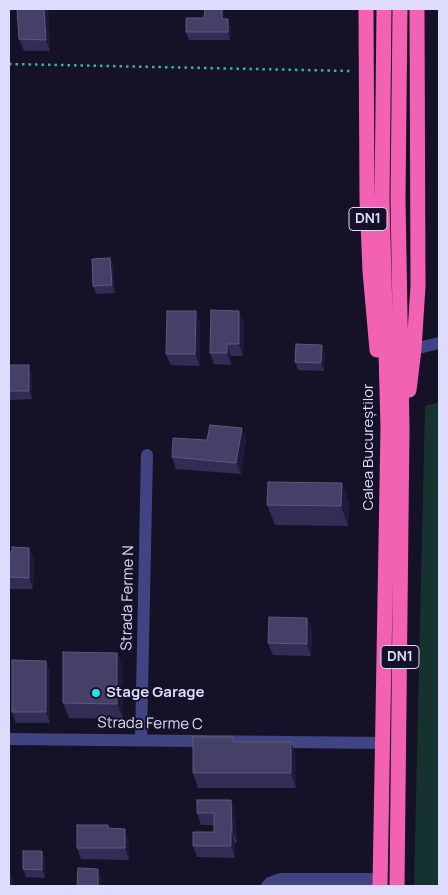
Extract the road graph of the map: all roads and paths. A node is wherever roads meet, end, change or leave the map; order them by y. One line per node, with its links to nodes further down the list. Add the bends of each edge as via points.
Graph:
1 (366, 9): 6 (highway, DN1)
2 (384, 9): 9 (highway, Calea Bucureștilor / DN1, via 382,200)
3 (400, 9): 9 (highway, Calea Bucureștilor / DN1)
4 (417, 9): 8 (highway, DN1, via 419,229)
5 (9, 64): 6 (path)
6 (365, 71): 9 (highway, DN1, via 370,271 379,377)
7 (439, 343): 8 (street)
8 (414, 349): 9 (highway, DN1)
9 (395, 428): 13 (highway, Calea Bucureștilor / DN1); 16 (highway, Calea Bucureștilor / DN1)
10 (147, 455): 12 (street, Strada Ferme N)
11 (9, 739): 12 (street, Strada Ferme C)
12 (141, 740): 13 (street, Strada Ferme C)
13 (381, 743): 14 (highway, Calea Bucureștilor / DN1)
14 (380, 883): 15 (street, via 281,879)
15 (268, 886)
16 (397, 886)

